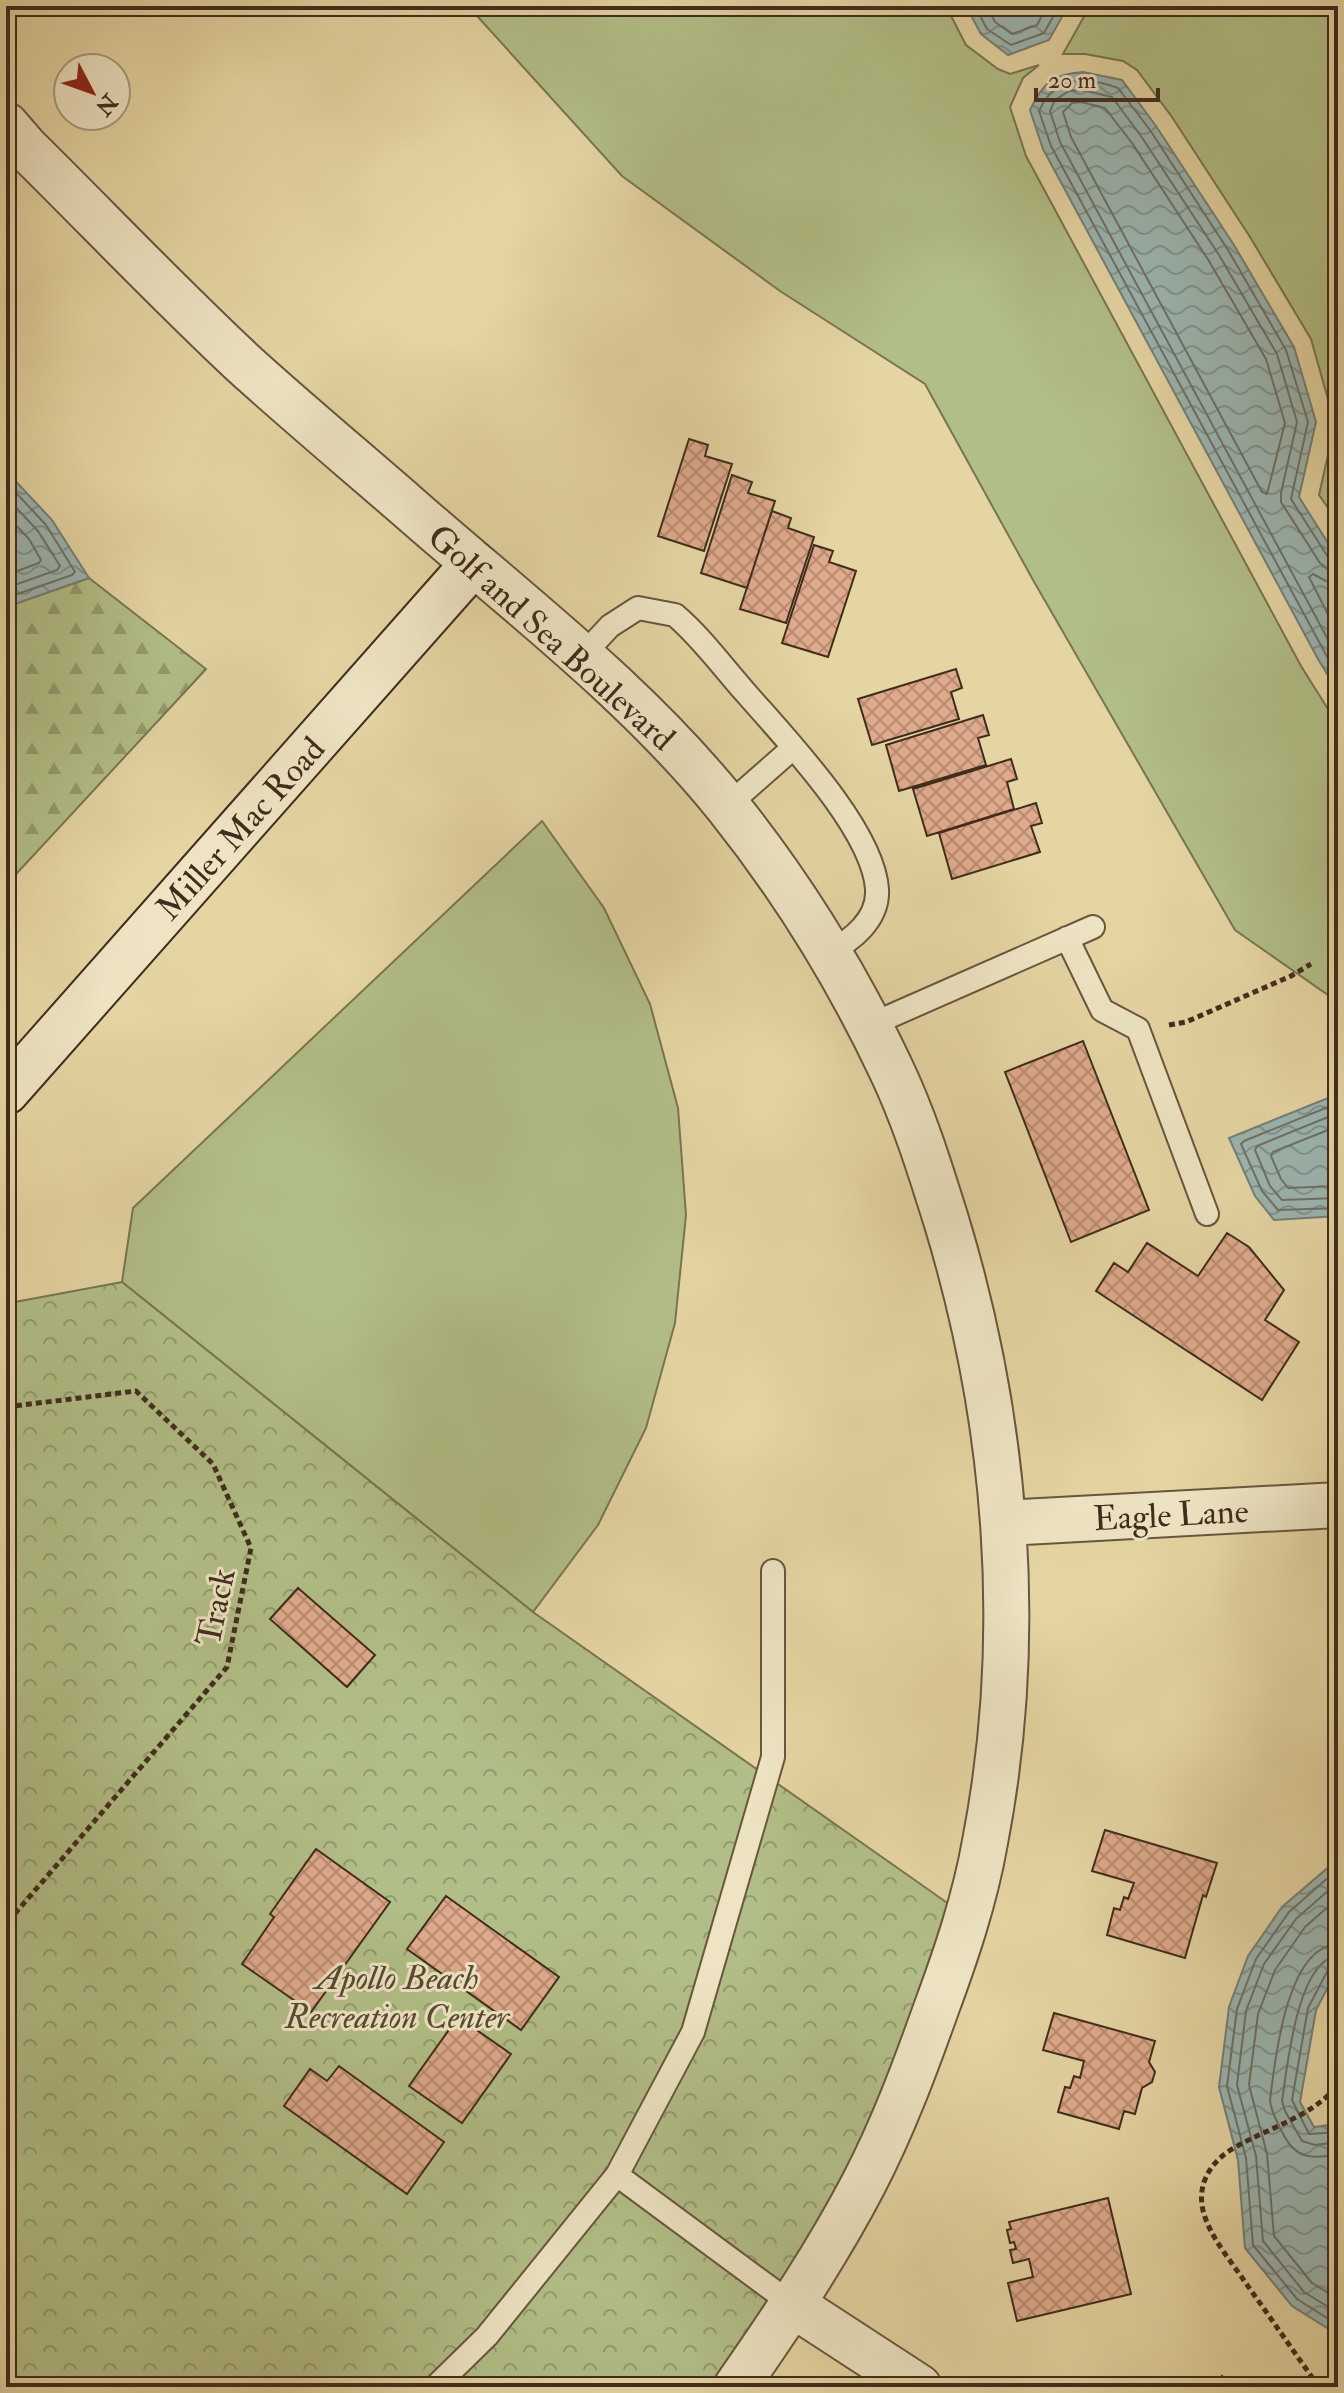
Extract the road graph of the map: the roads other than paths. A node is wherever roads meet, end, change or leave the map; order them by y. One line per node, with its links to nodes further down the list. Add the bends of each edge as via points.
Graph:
1 (6, 125): 2 (street, Golf and Sea Boulevard, via 242,362)
2 (473, 564): 3 (street, Golf and Sea Boulevard); 10 (street, Miller Mac Road)
3 (582, 656): 4 (lane, via 610,626 638,608 675,615); 5 (street, Golf and Sea Boulevard, via 667,737)
4 (793, 748): 5 (lane); 8 (lane, via 859,837 877,889 875,909 862,927 848,943)
5 (727, 806): 8 (street, Golf and Sea Boulevard)
6 (1093, 927): 7 (lane)
7 (1067, 938): 9 (lane); 11 (lane, via 1102,1010 1138,1029)
8 (828, 952): 9 (street, Golf and Sea Boulevard)
9 (868, 1026): 13 (street, Golf and Sea Boulevard, via 893,1073 930,1169 968,1292 990,1402)
10 (6, 1092)
11 (1207, 1214)
12 (1338, 1505): 13 (street, Eagle Lane)
13 (1004, 1523): 16 (street, Golf and Sea Boulevard, via 1001,1738 981,1861 955,1958 865,2182)
14 (773, 1571): 15 (lane, via 773,1757 693,2032)
15 (617, 2175): 16 (lane); 17 (lane, via 487,2336)
16 (793, 2305): 18 (street, Golf and Sea Boulevard); 19 (street)
17 (435, 2387)
18 (736, 2387)
19 (919, 2387)

